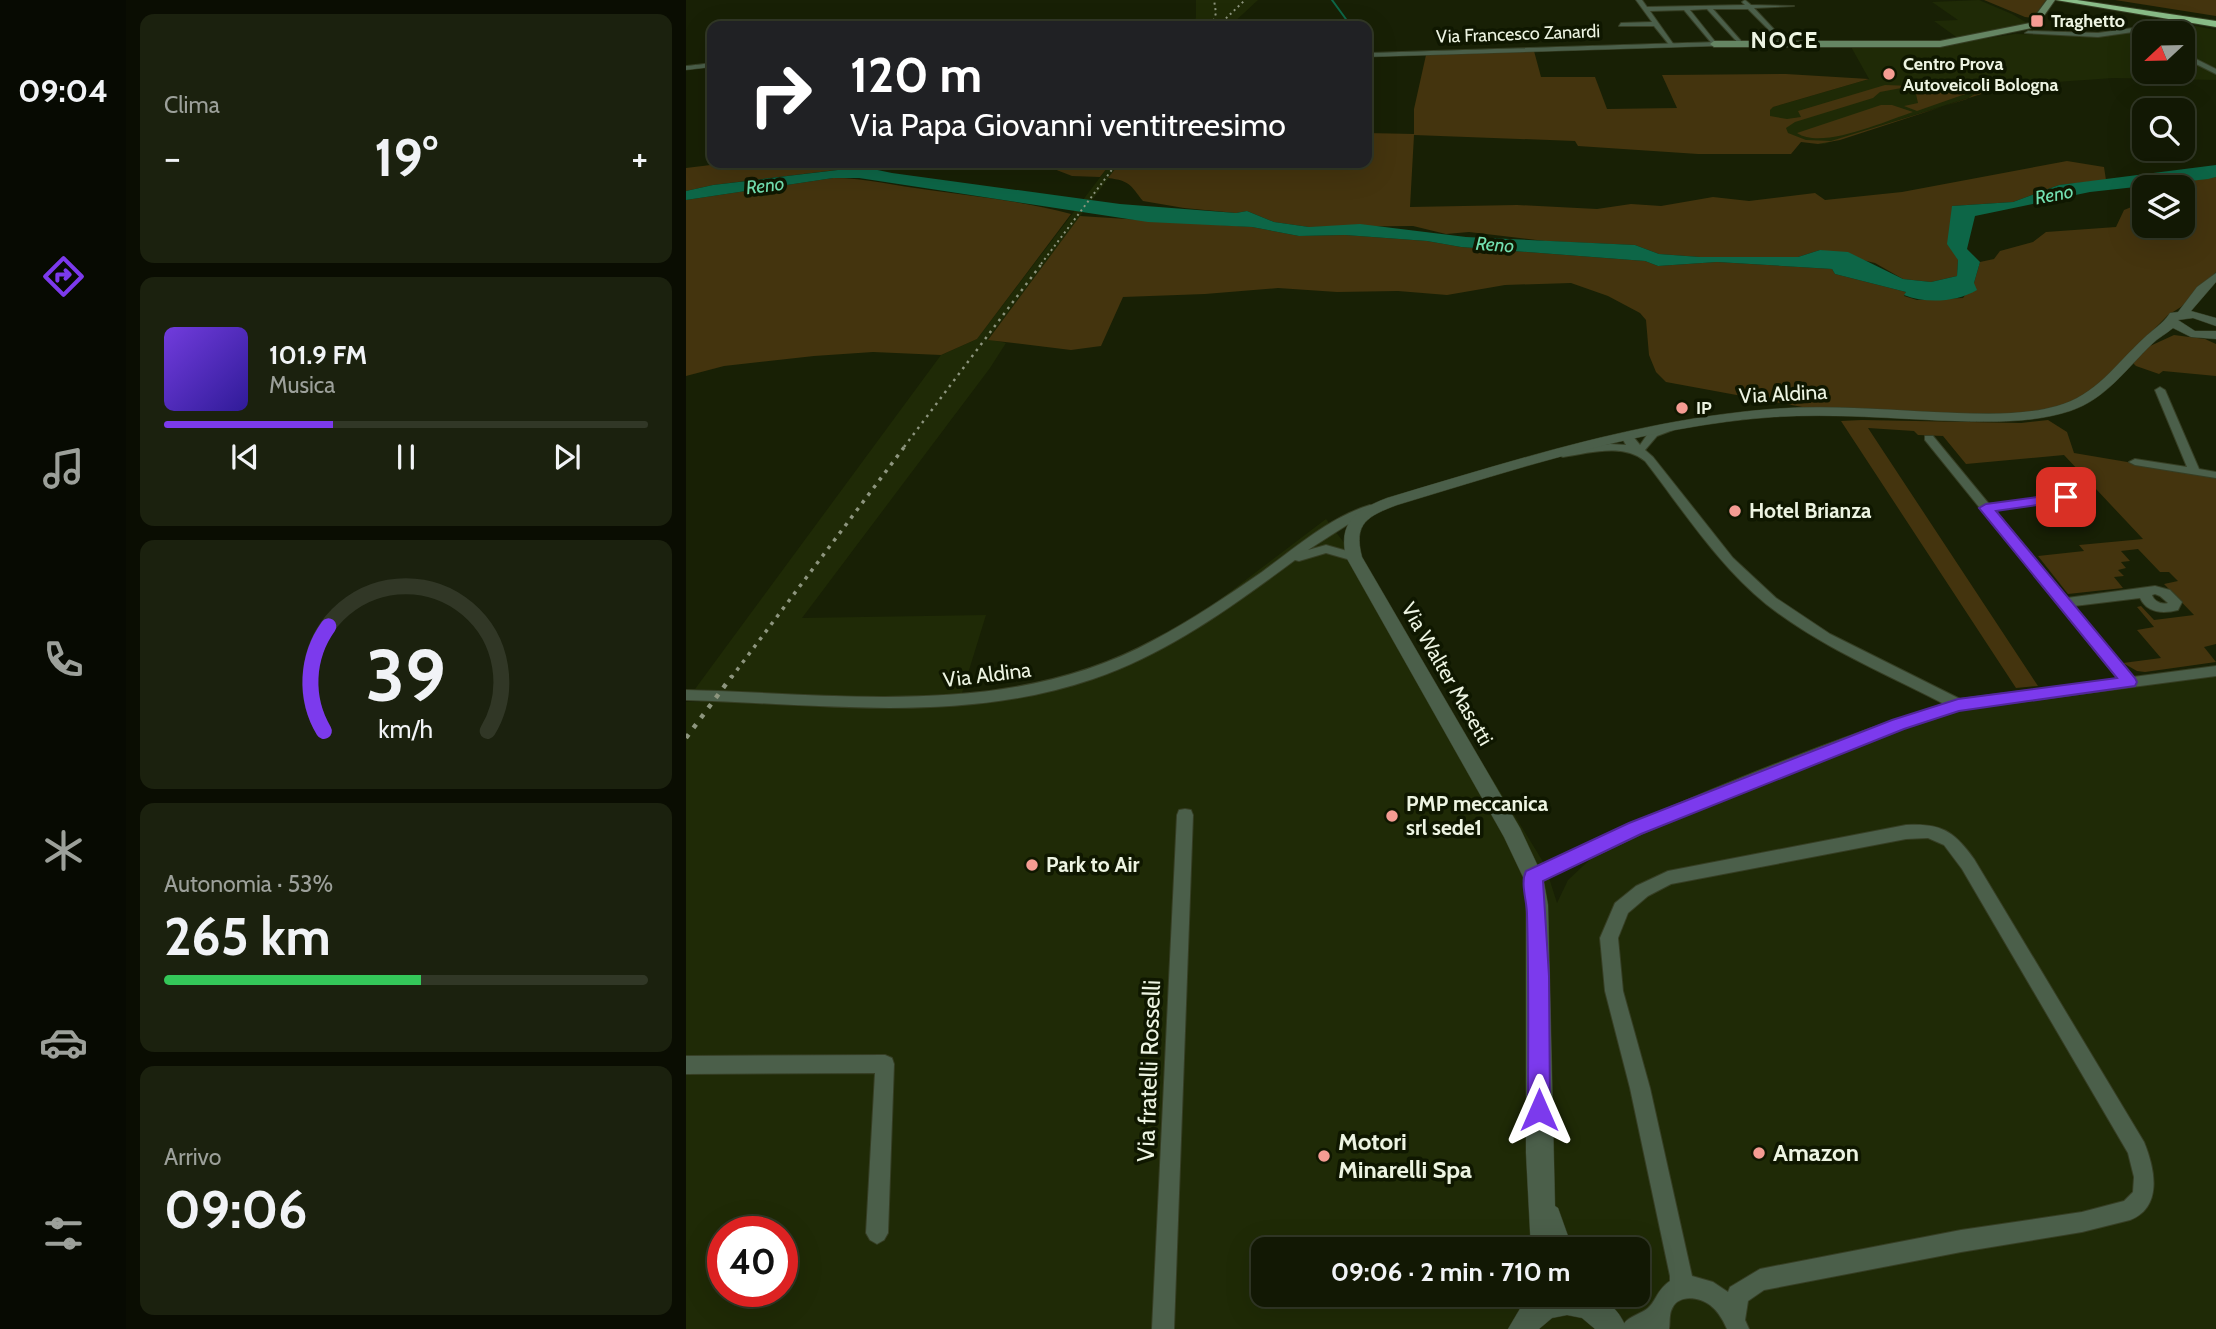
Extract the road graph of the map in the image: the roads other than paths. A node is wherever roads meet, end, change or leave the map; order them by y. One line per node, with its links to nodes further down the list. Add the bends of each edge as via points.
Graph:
1 (1639, 0): 13 (street)
2 (1743, 0): 10 (street)
3 (1785, 0): 9 (street)
4 (2051, 0): 18 (main road)
5 (2060, 0): 15 (highway)
6 (2073, 0): 15 (highway)
7 (2090, 0): 15 (highway)
8 (2103, 0): 15 (highway)
9 (1791, 6): 10 (street); 14 (street)
10 (1749, 7): 12 (street); 22 (street)
11 (1685, 8): 12 (street); 13 (street); 21 (street)
12 (1709, 8): 20 (street)
13 (1646, 9): 16 (street)
14 (1800, 14)
15 (2216, 21)
16 (1657, 24): 17 (street, Via Francesco Zanardi); 23 (street)
17 (1621, 25)
18 (2026, 30): 19 (street, via 2098,35); 22 (main road, Via Francesco Zanardi, via 1934,44)
19 (2132, 30)
20 (1738, 41): 21 (main road, Via Francesco Zanardi); 22 (main road, Via Francesco Zanardi)
21 (1713, 42): 23 (street, Via Francesco Zanardi)
22 (1783, 42)
23 (1671, 45): 24 (street, Via Francesco Zanardi)
24 (1372, 55)
25 (2195, 61): 28 (street)
26 (707, 66): 27 (street)
27 (686, 68)
28 (2216, 72)
29 (2216, 276): 30 (street, Via Aldina)
30 (2192, 301): 31 (street, Via Aldina); 32 (street)
31 (2177, 317): 32 (street); 33 (street, via 2177,327); 36 (street, Via Aldina)
32 (2211, 320)
33 (2193, 334): 34 (street, Via Aldina); 35 (street); 36 (street, Via Aldina, via 2160,336)
34 (2216, 335)
35 (2216, 341)
36 (2143, 345): 39 (street, Via Aldina, via 2093,395 2040,414 1994,418 1776,413 1669,428)
37 (2160, 390): 41 (street)
38 (1929, 438): 45 (street)
39 (1639, 448): 44 (street, Via Aldina, via 1559,455); 53 (street, via 1729,561 1771,601 1825,637)
40 (2135, 462): 41 (street)
41 (2195, 472): 42 (street)
42 (2216, 475)
43 (2066, 497): 45 (street)
44 (1384, 504): 46 (street, via 1357,521); 47 (street, Via Aldina, via 1345,521)
45 (1986, 508): 49 (street)
46 (1352, 549): 47 (street, Via Aldina, via 1311,552); 55 (street, Via Walter Masetti)
47 (1264, 576): 52 (street, Via Aldina, via 1142,653 1060,686 1013,696 917,702)
48 (2144, 593): 49 (street)
49 (2063, 603): 51 (street)
50 (2216, 671): 51 (street)
51 (2129, 682): 53 (street)
52 (686, 695)
53 (1958, 705): 55 (street, via 1898,724 1635,828)
54 (1185, 815): 66 (street, Via fratelli Rosselli)
55 (1533, 877): 57 (street)
56 (686, 1065): 58 (street, via 885,1064)
57 (1542, 1187): 59 (street); 60 (street)
58 (877, 1233)
59 (1544, 1237)
60 (1556, 1237)
61 (1681, 1288): 64 (street, via 1667,1297); 65 (street, via 1706,1289 1717,1295); 65 (street, via 1640,1088 1614,991 1609,938 1621,908 1668,878 1906,832 1945,835 1968,864 2137,1149 2143,1197 2130,1210 2082,1222 1760,1280 1738,1295)
62 (1530, 1314): 63 (street, via 1558,1300 1570,1300)
63 (1608, 1319): 64 (street)
64 (1658, 1322)
65 (1737, 1323)
66 (1163, 1329)

